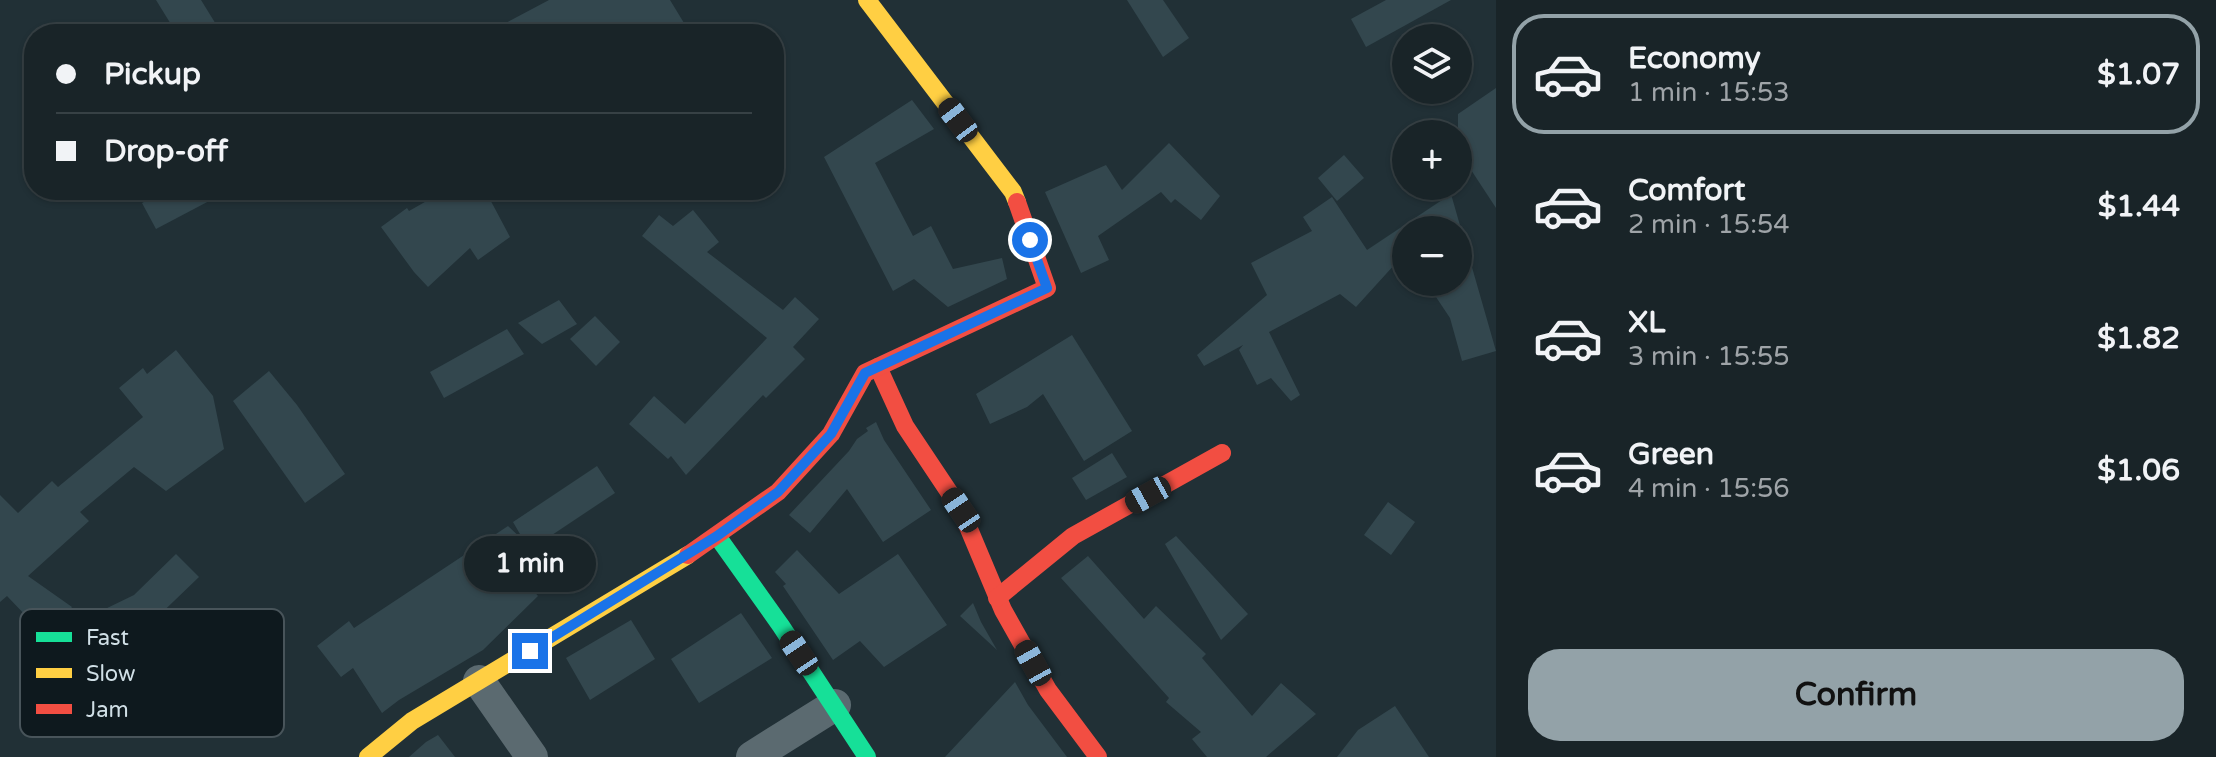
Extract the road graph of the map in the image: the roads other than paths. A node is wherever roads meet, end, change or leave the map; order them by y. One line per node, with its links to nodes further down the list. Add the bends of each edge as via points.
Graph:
1 (867, 0): 2 (street, via 1013,192 1047,288)
2 (878, 367): 4 (street, via 865,373 831,434 778,492); 5 (street, via 905,426 961,510)
3 (1222, 453): 5 (street, via 1073,536)
4 (717, 536): 6 (street); 7 (street)
5 (997, 598): 12 (street, via 1048,690)
6 (479, 681): 8 (street, via 412,721); 9 (street)
7 (835, 705): 10 (street); 11 (street)
8 (368, 757)
9 (532, 757)
10 (752, 757)
11 (867, 757)
12 (1098, 757)

